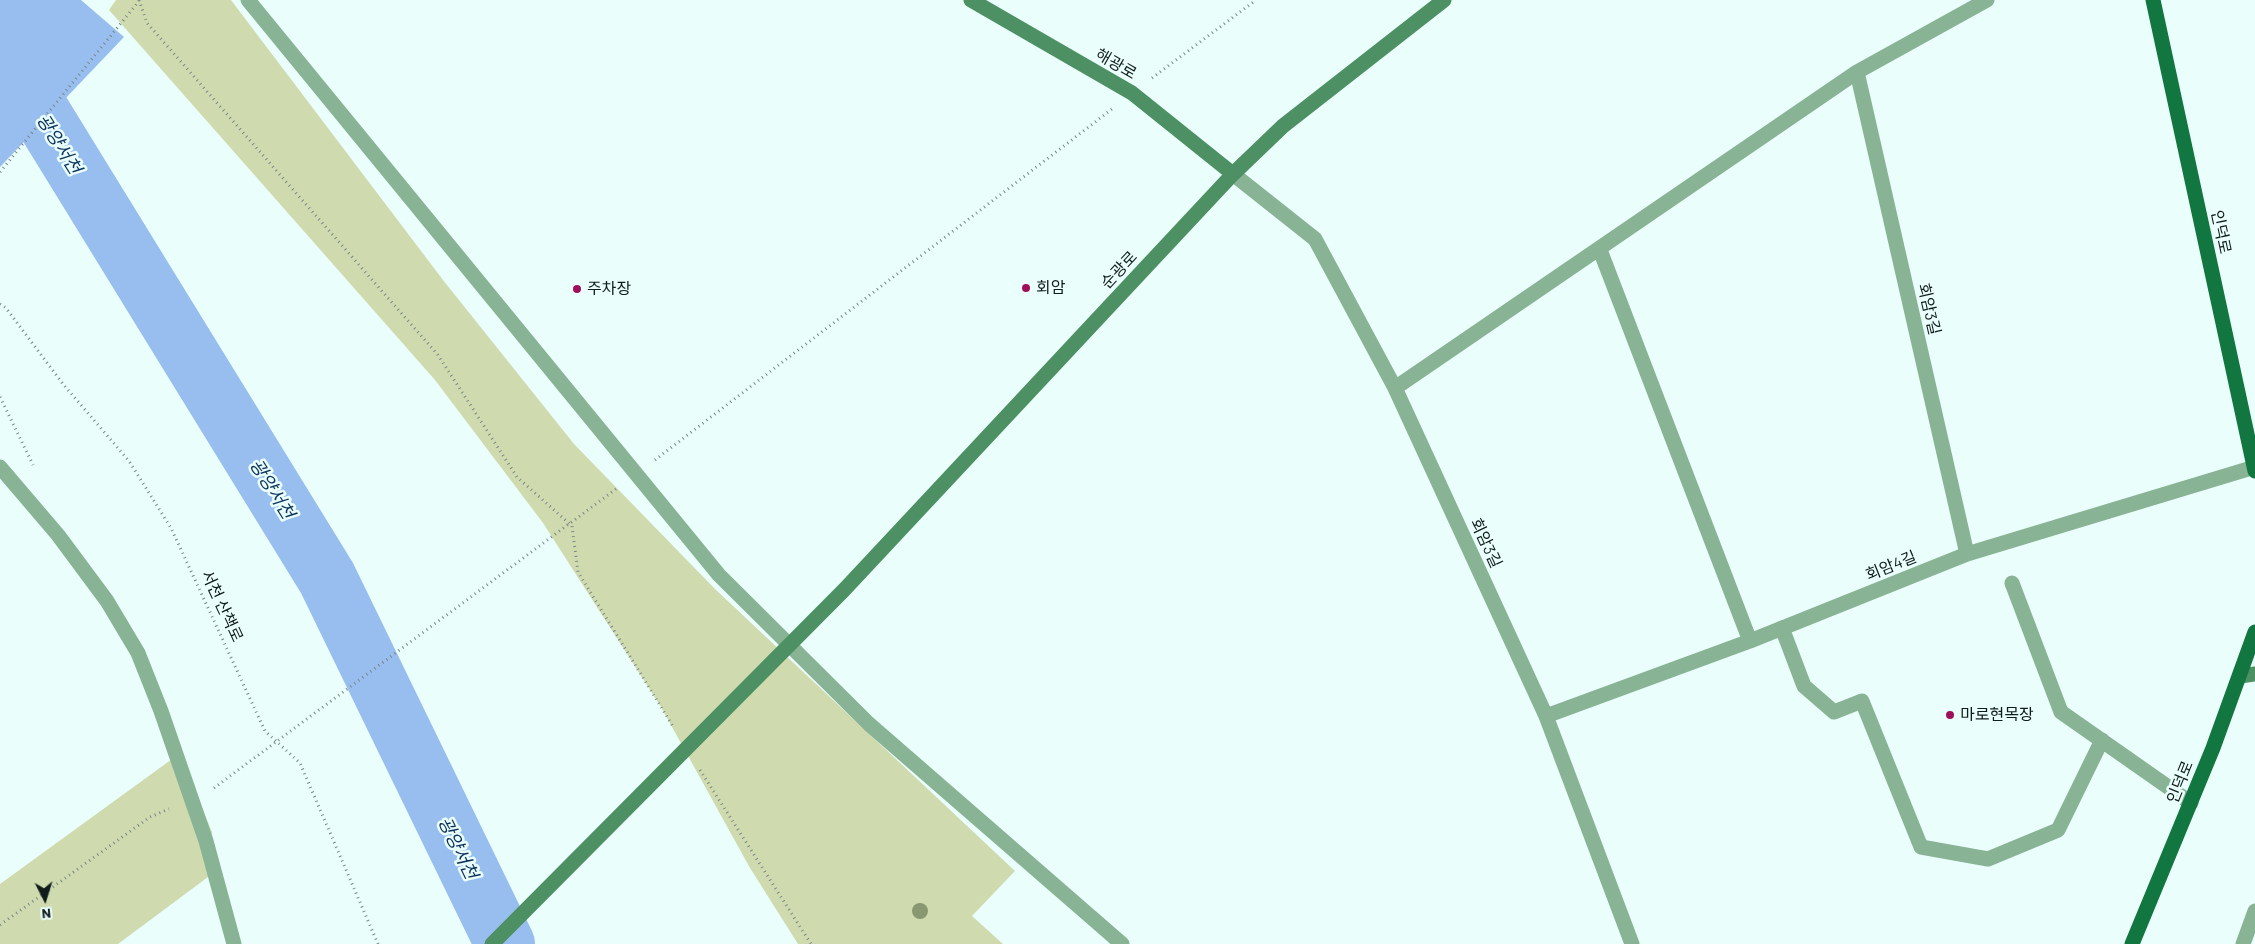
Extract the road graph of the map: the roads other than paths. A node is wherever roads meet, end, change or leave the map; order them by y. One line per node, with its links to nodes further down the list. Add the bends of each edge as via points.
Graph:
1 (248, 0): 24 (street, via 719,575 869,724)
2 (971, 0): 7 (main road, 해광로, via 1132,93)
3 (1444, 0): 7 (main road, 순광로, via 1282,126)
4 (1987, 0): 6 (street)
5 (2152, 0): 11 (main road, 인덕로)
6 (1857, 72): 8 (street); 12 (street, 회암3길)
7 (1233, 174): 9 (street, 회암3길, via 1315,239); 23 (main road, 순광로, via 844,590)
8 (1600, 250): 9 (street); 16 (street)
9 (1395, 388): 18 (street, 회암3길)
10 (0, 467): 22 (street, via 91,579 138,653 206,841)
11 (2255, 469): 12 (street, 회암4길)
12 (1967, 554): 14 (street, 회암4길)
13 (2012, 583): 19 (street, via 2061,712)
14 (1782, 628): 16 (street, 회암4길); 19 (street, via 1804,686 1834,712 1862,701 1921,847 1988,858 2058,830)
15 (2255, 632): 17 (main road, 인덕로)
16 (1750, 641): 18 (street, 회암4길)
17 (2248, 675): 20 (main road, 인덕로)
18 (1546, 716): 25 (street, 회암3길)
19 (2102, 740): 20 (street)
20 (2191, 802): 26 (main road, 인덕로)
21 (2255, 911): 27 (street)
22 (234, 944)
23 (492, 944)
24 (1122, 944)
25 (1632, 944)
26 (2132, 944)
27 (2243, 944)

